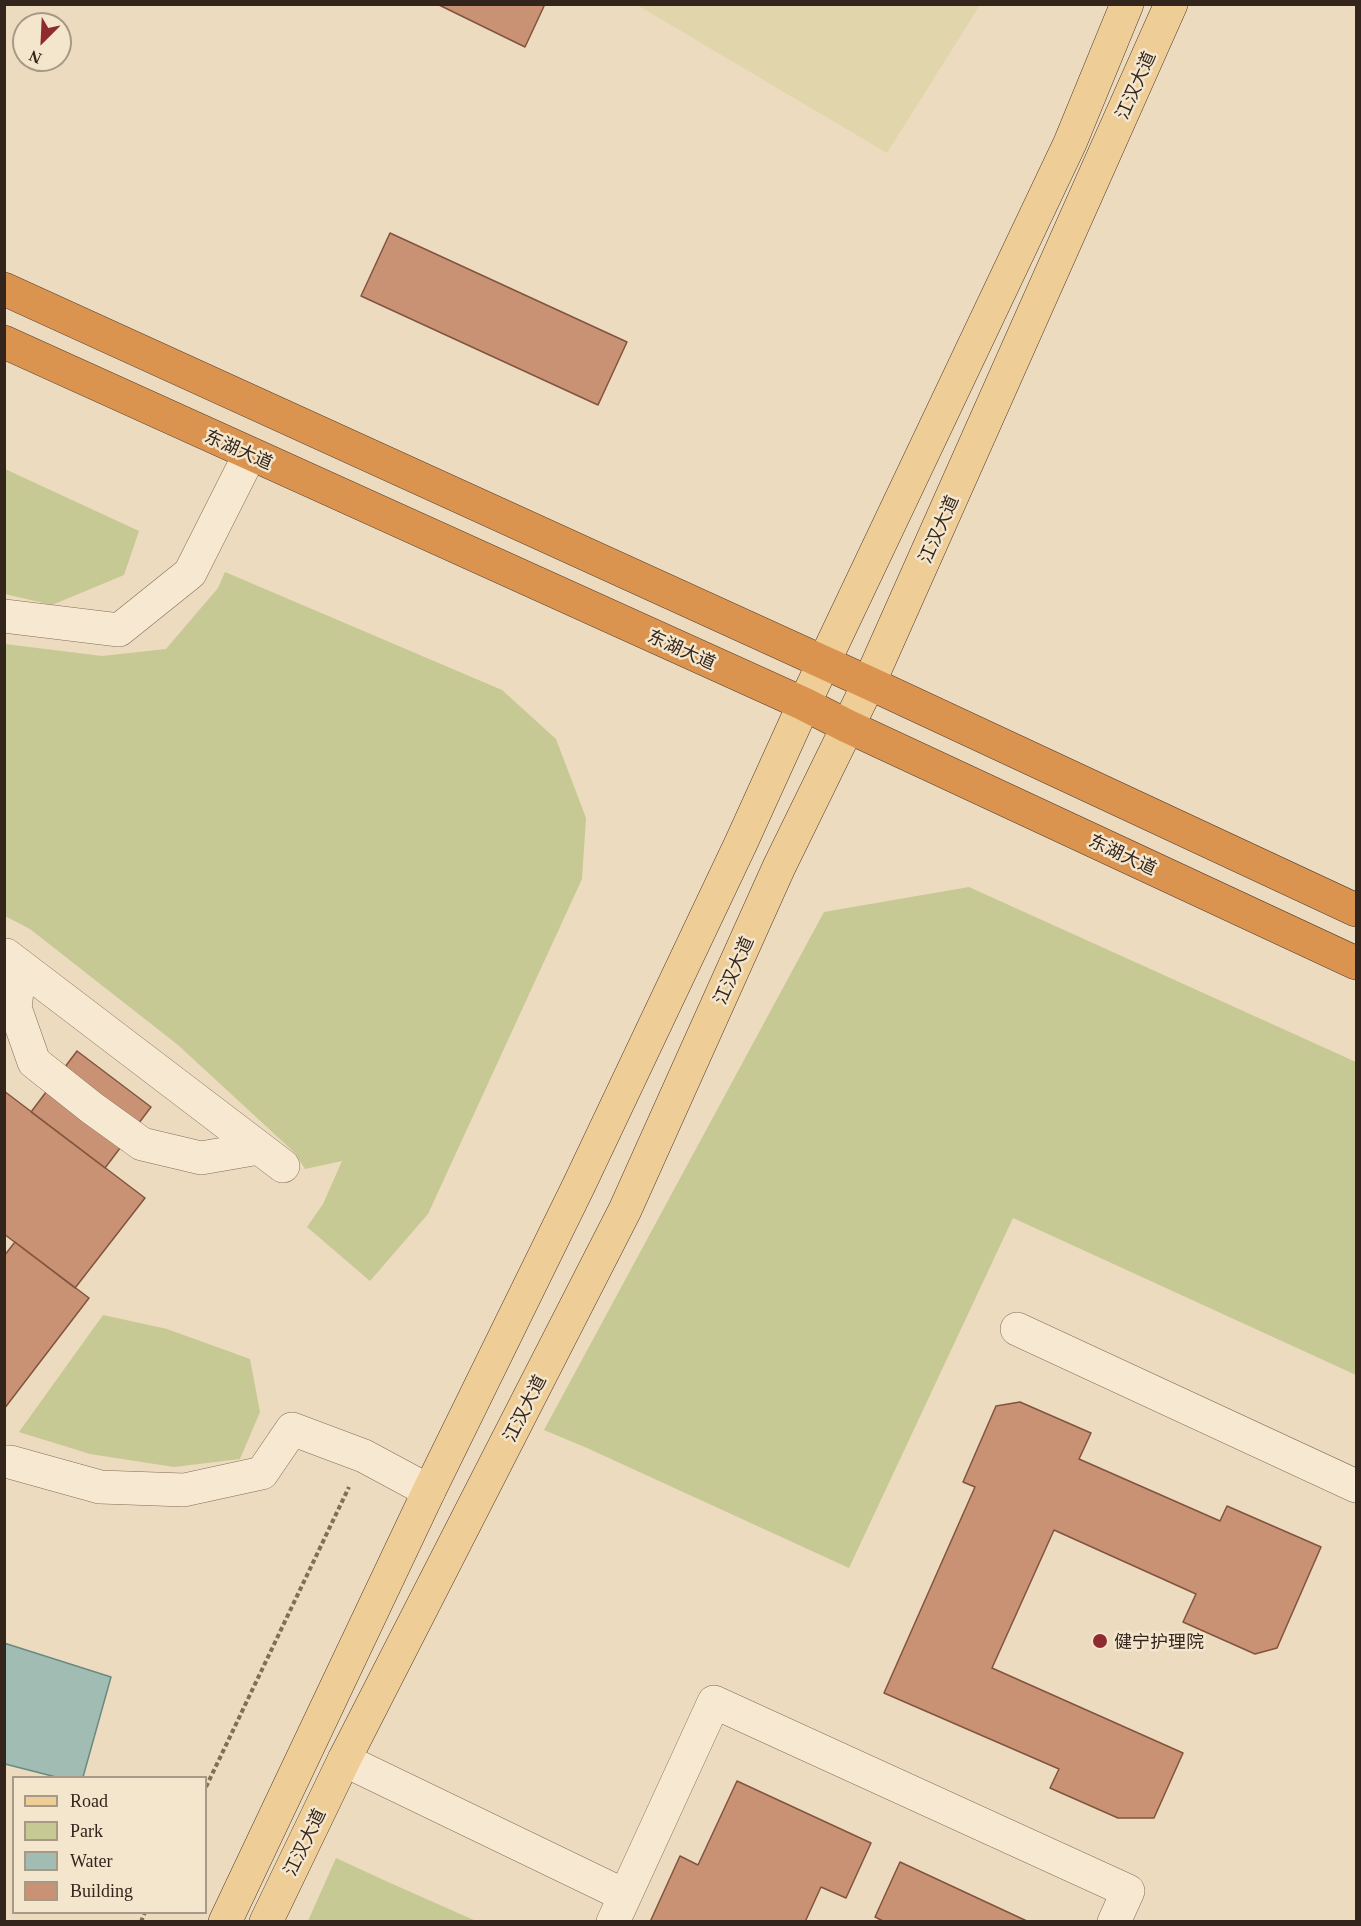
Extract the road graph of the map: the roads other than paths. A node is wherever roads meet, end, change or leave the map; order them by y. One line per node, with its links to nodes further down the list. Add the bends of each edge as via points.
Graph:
1 (1127, 4): 7 (main road, 江汉大道, via 1070,142)
2 (1171, 4): 8 (main road, 江汉大道)
3 (4, 290): 7 (highway)
4 (4, 342): 5 (highway, 东湖大道)
5 (250, 454): 6 (lane, via 190,573 119,630); 9 (highway, 东湖大道)
6 (4, 616)
7 (824, 664): 8 (highway); 9 (main road, 江汉大道)
8 (869, 683): 10 (main road, 江汉大道); 11 (highway)
9 (804, 704): 10 (highway, 东湖大道); 17 (main road, 江汉大道, via 584,1175)
10 (847, 726): 13 (highway, 东湖大道); 18 (main road, 江汉大道, via 779,867 625,1210)
11 (1356, 910)
12 (12, 960): 12 (lane, via 271,1157 201,1158 142,1144 92,1108 34,1062 15,1008)
13 (1356, 963)
14 (1017, 1329): 16 (lane)
15 (10, 1462): 17 (lane, via 99,1487 184,1490 262,1473 292,1429 364,1456)
16 (1356, 1486)
17 (429, 1491): 20 (main road, 江汉大道)
18 (344, 1760): 19 (lane); 21 (main road, 江汉大道)
19 (619, 1908): 22 (lane, via 714,1702 1128,1891)
20 (225, 1922)
21 (266, 1922)
22 (1114, 1922)

